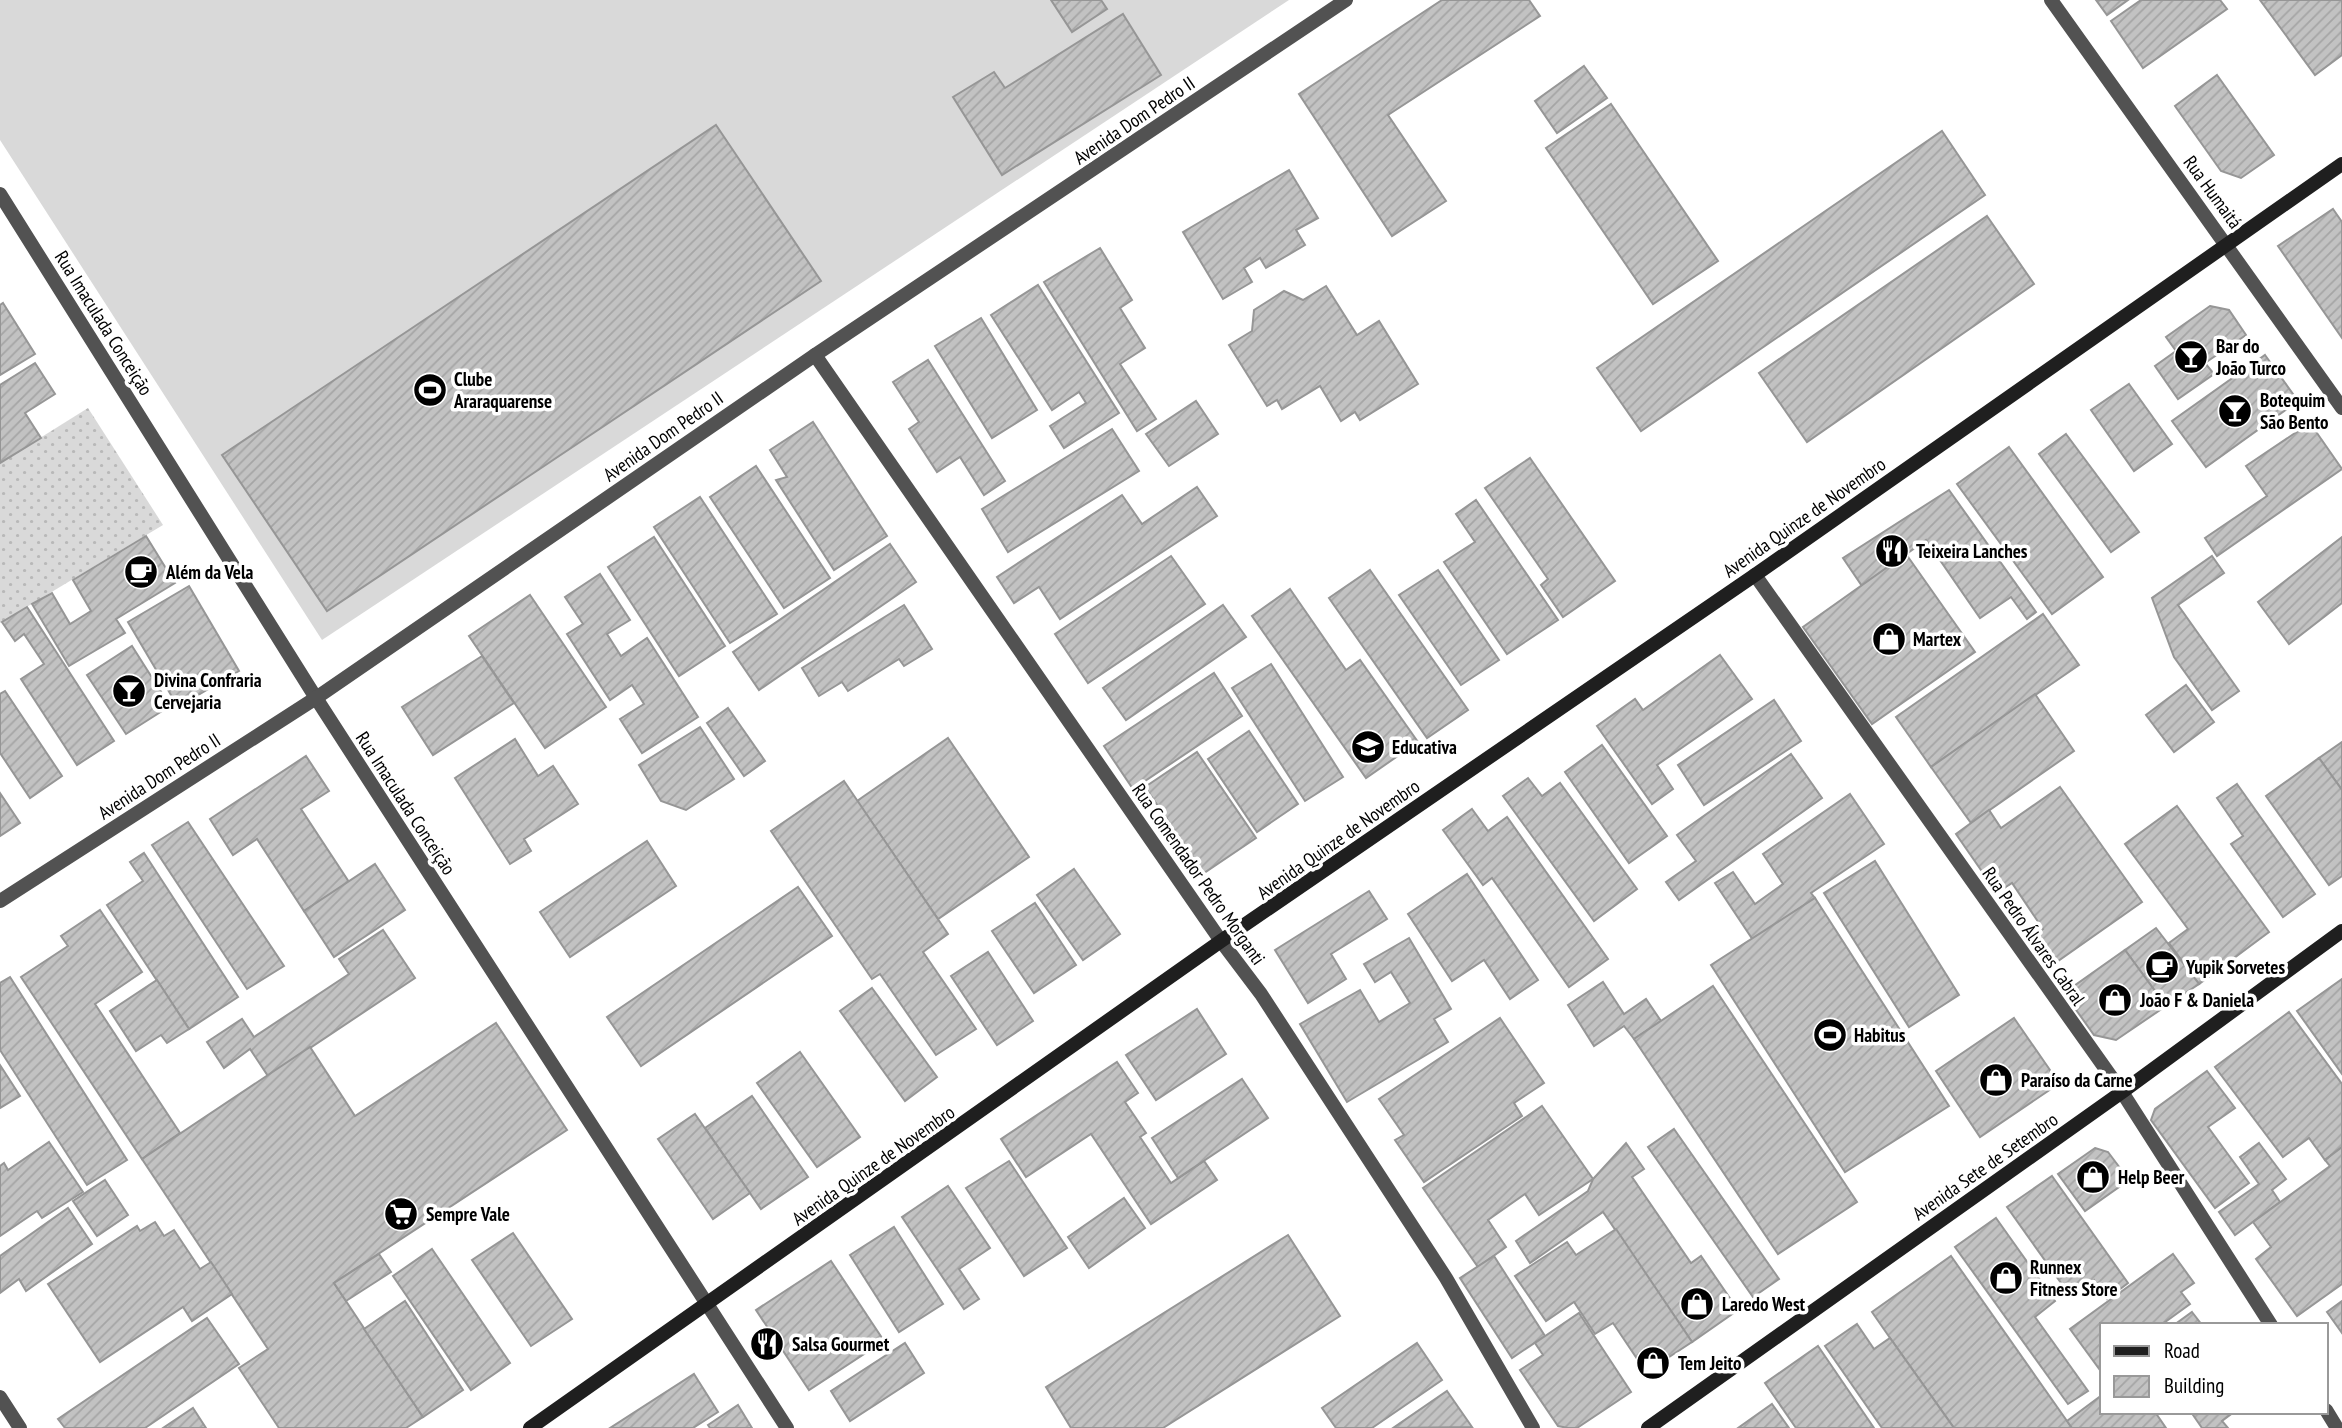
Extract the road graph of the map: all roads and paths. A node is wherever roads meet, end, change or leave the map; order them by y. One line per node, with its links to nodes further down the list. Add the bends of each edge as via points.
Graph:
1 (1346, 0): 6 (street, Avenida Dom Pedro II)
2 (2051, 0): 5 (street, Rua Humaitá)
3 (2342, 164): 5 (street, Avenida Quinze de Novembro)
4 (0, 194): 9 (street, Rua Imaculada Conceição)
5 (2227, 243): 7 (street, Rua Humaitá); 8 (street, Avenida Quinze de Novembro)
6 (815, 355): 9 (street, Avenida Dom Pedro II); 12 (street, Rua Comendador Pedro Morganti)
7 (2342, 408)
8 (1755, 575): 12 (street, Avenida Quinze de Novembro); 13 (street, Rua Pedro Álvares Cabral)
9 (316, 698): 10 (street, Avenida Dom Pedro II); 14 (street, Rua Imaculada Conceição)
10 (0, 901)
11 (2342, 931): 13 (street, Avenida Sete de Setembro)
12 (1221, 942): 14 (street, Avenida Quinze de Novembro); 20 (street, Rua Comendador Pedro Morganti, via 1261,994 1446,1278)
13 (2122, 1092): 15 (street, Rua Pedro Álvares Cabral); 21 (street, Avenida Sete de Setembro)
14 (707, 1306): 18 (street, Avenida Quinze de Novembro); 19 (street, Rua Imaculada Conceição)
15 (2270, 1323)
16 (0, 1397): 17 (street)
17 (20, 1428)
18 (530, 1428)
19 (787, 1428)
20 (1533, 1428)
21 (1647, 1428)

